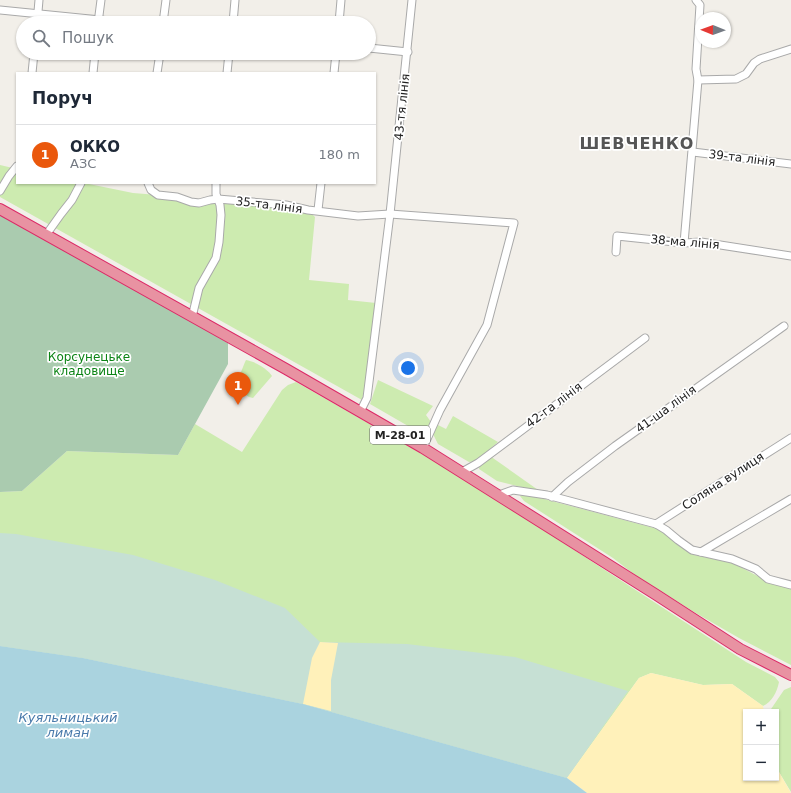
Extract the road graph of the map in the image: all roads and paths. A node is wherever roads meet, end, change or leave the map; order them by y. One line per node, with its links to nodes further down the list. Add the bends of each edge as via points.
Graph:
1 (39, 0): 9 (street)
2 (101, 0): 11 (street)
3 (166, 0): 12 (street)
4 (235, 0): 13 (street)
5 (341, 0): 14 (street)
6 (412, 0): 17 (street, 43-тя лінія)
7 (698, 3): 28 (street)
8 (0, 10): 9 (street)
9 (38, 14): 10 (street)
10 (55, 16)
11 (99, 16)
12 (164, 16)
13 (234, 16)
14 (340, 16)
15 (376, 49): 17 (street)
16 (791, 49): 28 (street, via 760,59 746,74 736,79)
17 (408, 52): 40 (street, 43-тя лінія)
18 (33, 60): 23 (street)
19 (94, 60): 24 (street)
20 (159, 60): 25 (street)
21 (228, 60): 26 (street)
22 (335, 60): 27 (street)
23 (32, 72)
24 (93, 72)
25 (157, 72)
26 (227, 72)
27 (334, 72)
28 (698, 80): 29 (street)
29 (692, 152): 30 (street, 39-та лінія); 42 (street)
30 (791, 164)
31 (16, 167): 36 (street)
32 (80, 184): 41 (street)
33 (216, 184): 37 (street)
34 (321, 184): 39 (street)
35 (149, 187): 37 (street, 35-та лінія, via 154,193 191,202)
36 (0, 191)
37 (218, 199): 39 (street, 35-та лінія); 45 (street, via 221,214 216,258 199,288)
38 (0, 209): 41 (highway, М-28-01)
39 (318, 210): 40 (street, 35-та лінія, via 358,216)
40 (390, 214): 48 (street, 43-тя лінія, via 367,398); 50 (street, via 514,223 487,325 440,410)
41 (46, 235): 45 (highway, М-28-01)
42 (684, 243): 43 (street, 38-ма лінія, via 617,236); 44 (street, 38-ма лінія, via 701,242)
43 (616, 252)
44 (791, 256)
45 (192, 317): 48 (highway, М-28-01)
46 (784, 326): 53 (street, 41-ша лінія, via 615,446)
47 (645, 338): 51 (street, 42-га лінія, via 478,463)
48 (360, 412): 50 (highway, М-28-01)
49 (791, 438): 55 (street, Соляна вулиця)
50 (423, 448): 51 (highway, М-28-01)
51 (462, 472): 52 (highway, М-28-01)
52 (499, 495): 53 (street, via 513,490); 58 (highway, М-28-01, via 740,649)
53 (552, 497): 55 (street)
54 (791, 500): 56 (street)
55 (656, 524): 56 (street, via 692,550)
56 (701, 552): 57 (street, via 732,559 756,569 768,579)
57 (791, 585)
58 (791, 675)

